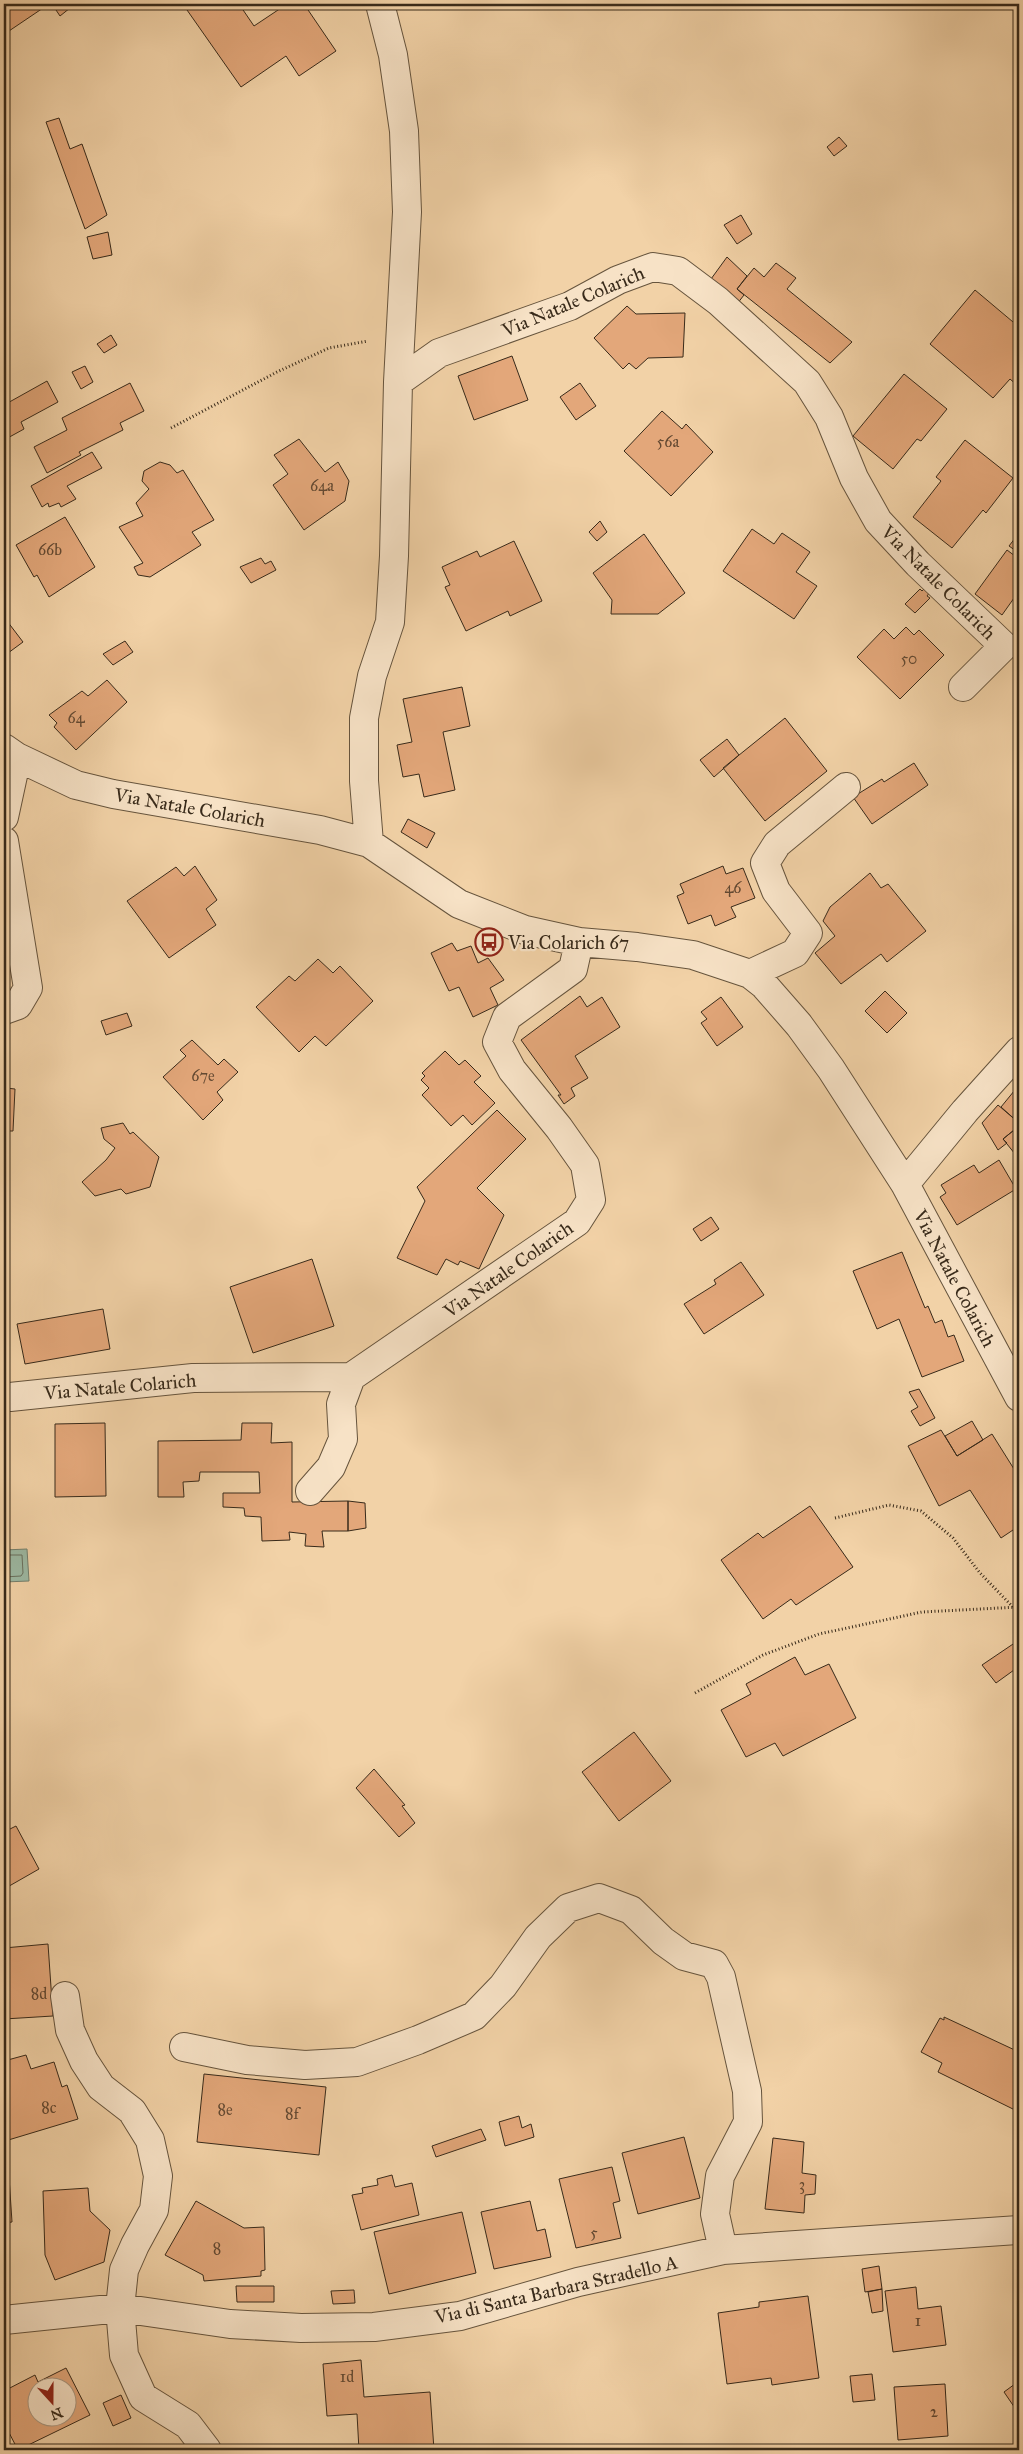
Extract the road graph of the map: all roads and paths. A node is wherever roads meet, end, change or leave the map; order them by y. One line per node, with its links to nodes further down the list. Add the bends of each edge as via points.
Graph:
1 (380, 4): 2 (street, via 393,55 404,130 406,212)
2 (401, 335): 3 (street); 4 (path, via 329,348)
3 (398, 382): 5 (street, Via Natale Colarich, via 439,353 570,306 618,280 654,267 678,272 718,301 807,382 829,418 854,478 878,521 1004,646); 10 (street, via 390,622 372,676 364,718 364,781)
4 (171, 428)
5 (962, 687)
6 (10, 752): 8 (street, Via Natale Colarich); 10 (street, Via Natale Colarich, via 76,785 320,830)
7 (846, 787): 12 (street, via 777,844 765,863 776,891 808,933 795,952)
8 (4, 817)
9 (4, 841): 13 (street, via 28,988 18,1005)
10 (369, 843): 11 (street, Via Natale Colarich, via 458,904 525,930)
11 (579, 942): 12 (street, Via Natale Colarich, via 693,955); 16 (street, Via Natale Colarich, via 573,969 507,1017 497,1042 512,1070 585,1165 590,1200 577,1222)
12 (750, 974): 15 (street, Via Natale Colarich, via 799,1025)
13 (4, 1010)
14 (1019, 1051): 15 (street)
15 (905, 1184): 18 (street, Via Natale Colarich)
16 (351, 1378): 17 (street, Via Natale Colarich, via 193,1378); 19 (street, via 341,1404 343,1439 331,1467)
17 (10, 1397)
18 (1019, 1397)
19 (310, 1491)
20 (835, 1518): 22 (path, via 889,1505 921,1511 953,1538)
21 (1019, 1607): 22 (path)
22 (1014, 1609): 23 (path, via 922,1612 819,1634 763,1655)
23 (694, 1693)
24 (65, 1996): 28 (street, via 70,2030 84,2061 101,2087 132,2111 150,2140 158,2176 154,2210 124,2270)
25 (184, 2047): 27 (street, via 247,2060 305,2065 356,2062 474,2016 503,1986 538,1937 568,1908 599,1898 631,1910 684,1956 714,1964 721,1977 748,2092 748,2122 720,2176 715,2214)
26 (1019, 2230): 27 (street, Via di Santa Barbara Stradello A)
27 (723, 2250): 28 (street, Via di Santa Barbara Stradello A, via 578,2282 460,2316 374,2327 300,2328 230,2324)
28 (120, 2308): 29 (street, Via di Santa Barbara Stradello A); 30 (street, via 124,2355 143,2396 188,2425)
29 (4, 2320)
30 (207, 2450)

